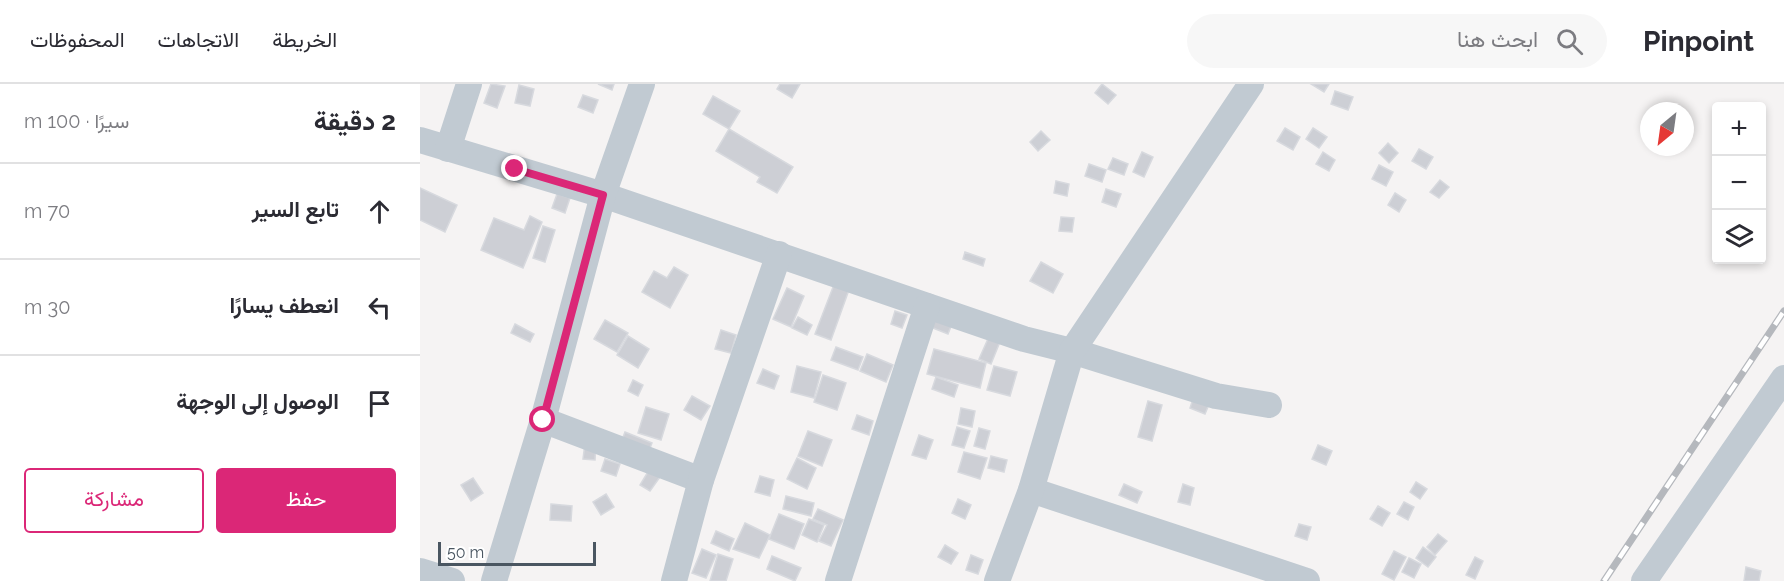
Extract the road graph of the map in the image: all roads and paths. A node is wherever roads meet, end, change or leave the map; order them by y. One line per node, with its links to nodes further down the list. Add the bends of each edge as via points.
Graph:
1 (469, 84): 5 (street)
2 (642, 84): 6 (street)
3 (1251, 84): 9 (street)
4 (420, 140): 5 (street)
5 (448, 149): 6 (street)
6 (603, 195): 7 (street); 12 (street)
7 (779, 254): 8 (street); 13 (street)
8 (927, 306): 9 (street); 19 (street)
9 (1072, 351): 11 (street, via 1216,396); 14 (street)
10 (1784, 378): 22 (street)
11 (1269, 405)
12 (543, 420): 13 (street); 17 (street)
13 (701, 480): 18 (street)
14 (1031, 490): 20 (street); 21 (street)
15 (420, 571): 16 (street)
16 (452, 581)
17 (494, 581)
18 (674, 581)
19 (838, 581)
20 (998, 581)
21 (1307, 581)
22 (1644, 581)

